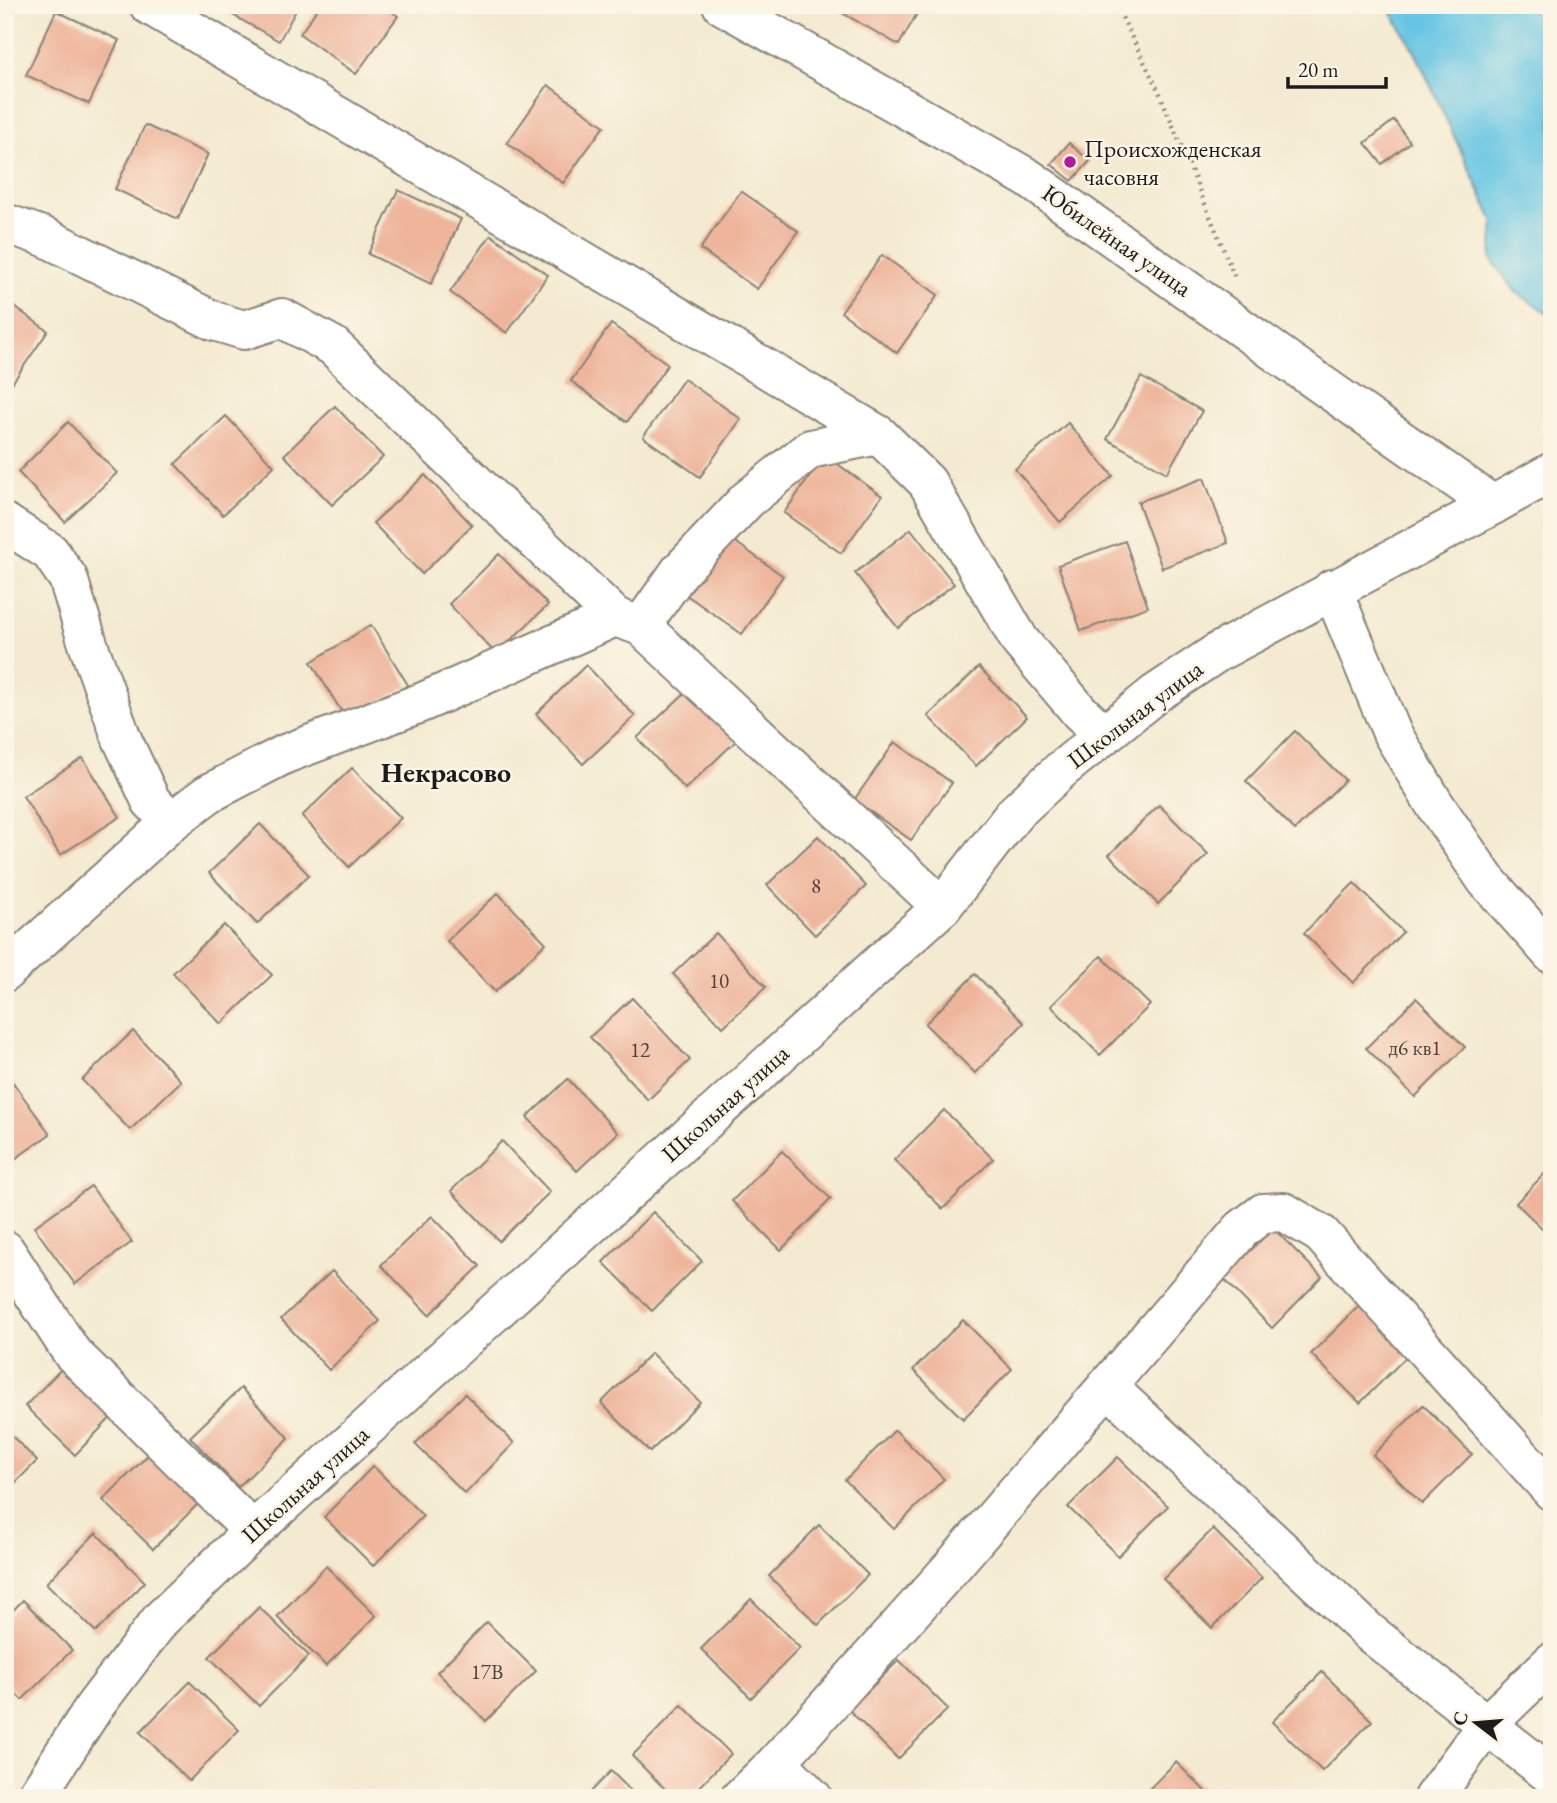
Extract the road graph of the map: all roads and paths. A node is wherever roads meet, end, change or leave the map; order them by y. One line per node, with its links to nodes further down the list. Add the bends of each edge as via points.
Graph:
1 (149, 5): 6 (street)
2 (722, 5): 8 (street, Юбилейная улица, via 1028,178)
3 (1116, 5): 5 (path, via 1160,94)
4 (5, 223): 11 (street, via 45,237 214,321 244,330 282,318 333,346)
5 (1241, 293)
6 (879, 435): 11 (street, via 810,449 747,500); 12 (street, via 927,482 1020,641)
7 (1552, 472): 8 (street, Школьная улица)
8 (1493, 505): 10 (street, Школьная улица)
9 (5, 523): 13 (street, via 50,552 68,578 122,739 151,801)
10 (1332, 589): 12 (street, Школьная улица, via 1218,652); 15 (street, via 1392,733 1428,793 1486,880)
11 (628, 622): 13 (street, via 285,754 208,794); 14 (street)
12 (1104, 735): 14 (street, Школьная улица, via 1015,813)
13 (172, 822): 16 (street)
14 (942, 907): 20 (street, Школьная улица)
15 (1552, 954)
16 (5, 972)
17 (5, 1250): 20 (street, via 72,1353)
18 (1107, 1386): 19 (street, via 1242,1229 1262,1213 1284,1212 1321,1234); 22 (street, via 1370,1633); 23 (street)
19 (1552, 1491)
20 (253, 1531): 25 (street, Школьная улица, via 161,1619 94,1707)
21 (1552, 1662): 22 (street)
22 (1487, 1724): 24 (street); 28 (street)
23 (777, 1762): 26 (street); 27 (street)
24 (1552, 1776)
25 (35, 1798)
26 (740, 1798)
27 (813, 1798)
28 (1433, 1798)

